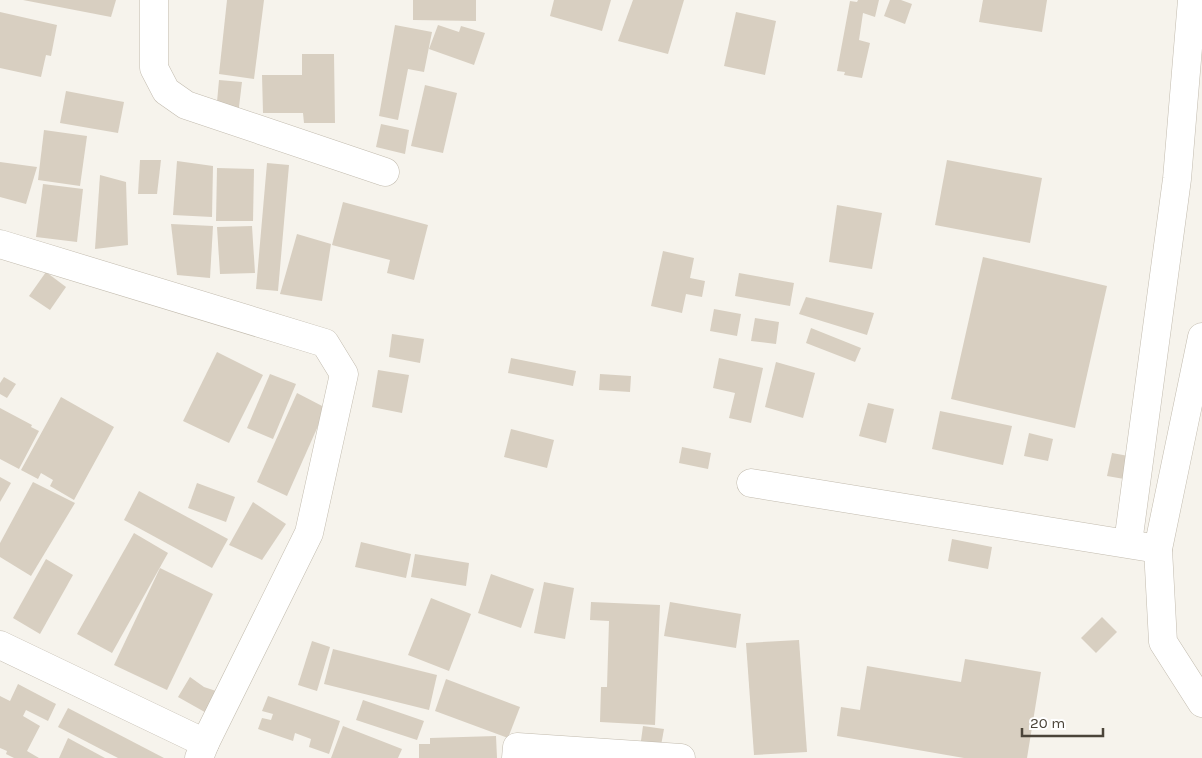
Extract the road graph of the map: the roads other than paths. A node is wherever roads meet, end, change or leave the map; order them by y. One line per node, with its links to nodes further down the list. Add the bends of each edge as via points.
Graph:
1 (154, 0): 3 (street, via 154,68 166,92 186,105)
2 (1192, 0): 7 (street, via 1177,179)
3 (385, 172)
4 (0, 244): 11 (street, via 325,344 344,374 309,532)
5 (1202, 337): 8 (street)
6 (751, 482): 7 (street)
7 (1128, 543): 8 (street)
8 (1158, 549): 10 (street, via 1163,642)
9 (0, 645): 11 (street)
10 (1202, 703)
11 (202, 750)
12 (516, 758): 13 (street, via 517,747)
13 (680, 758)

